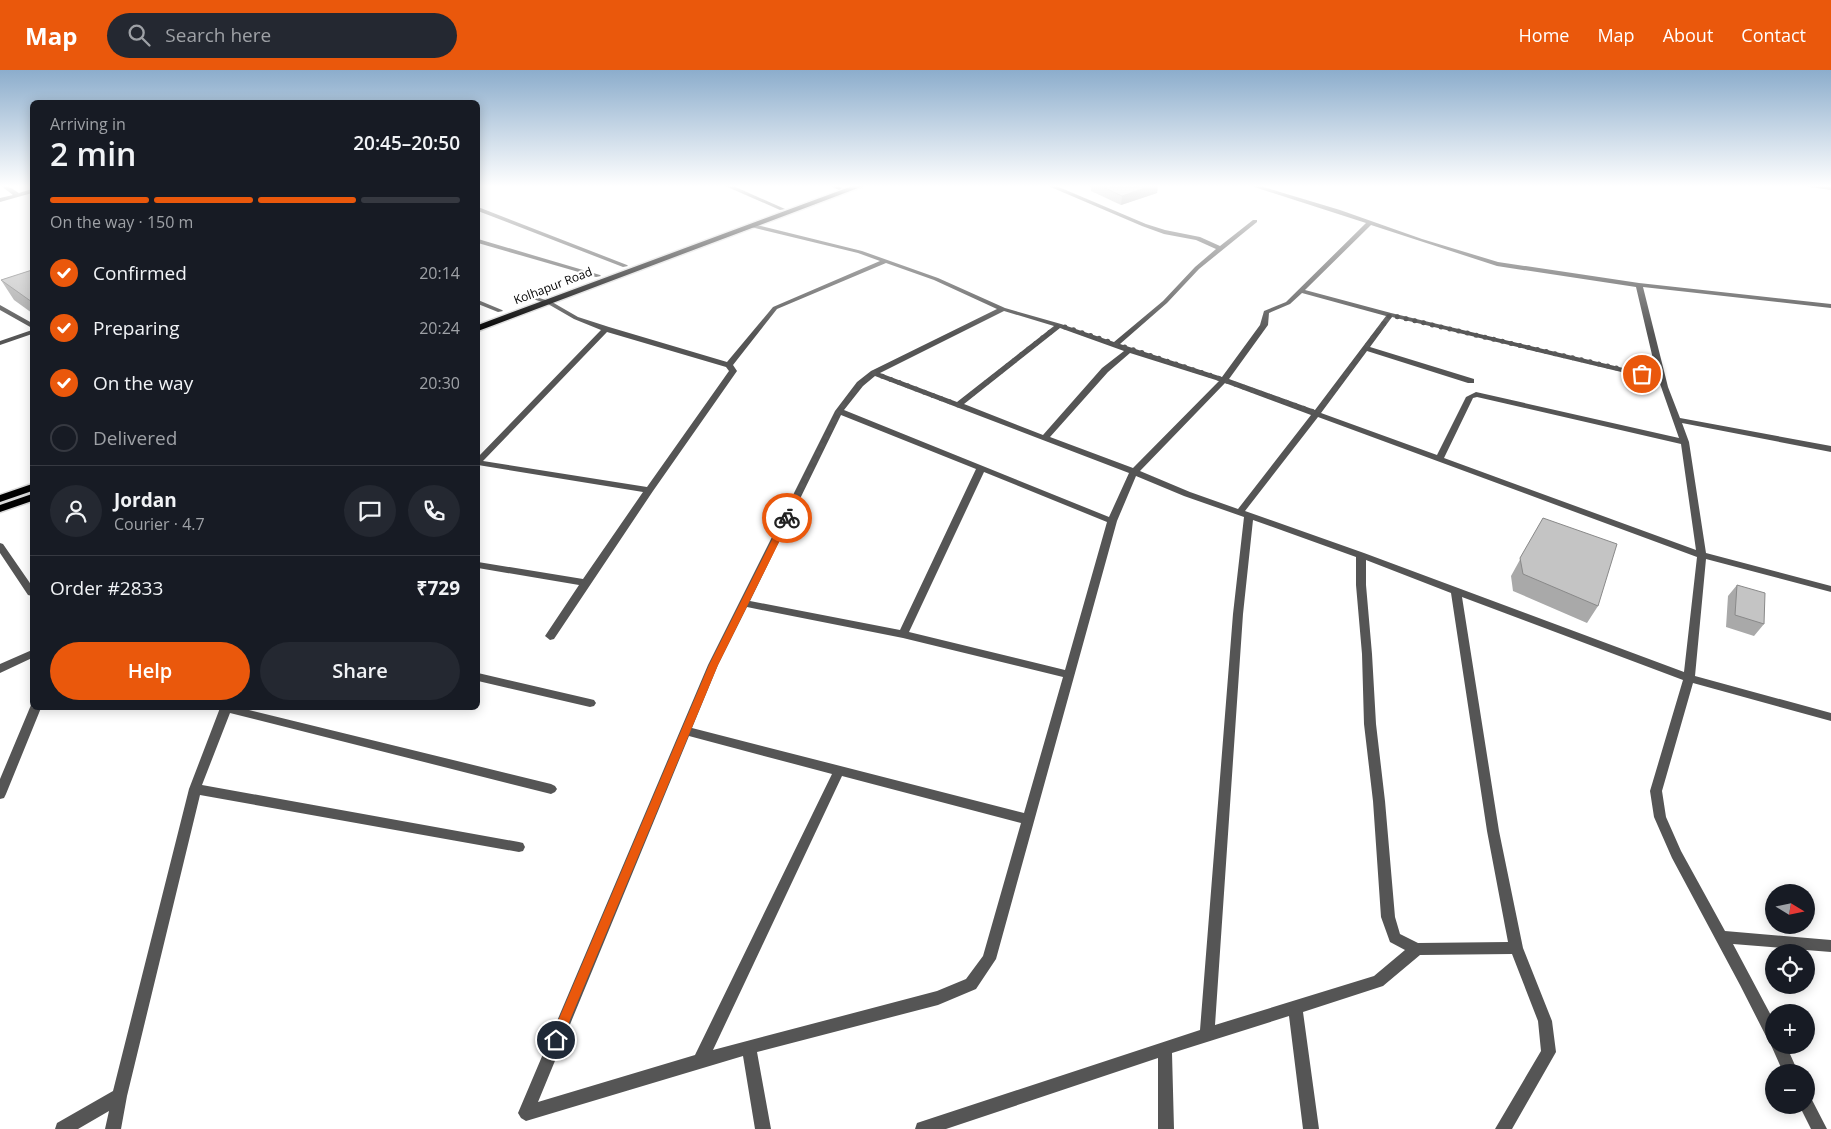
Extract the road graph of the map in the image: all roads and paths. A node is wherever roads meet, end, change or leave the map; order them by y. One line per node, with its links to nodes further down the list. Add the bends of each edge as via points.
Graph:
1 (542, 234): 12 (street)
2 (710, 234): 12 (main road, Kolhapur Road)
3 (731, 234): 18 (main road, Kolhapur Road)
4 (788, 234): 11 (street)
5 (1178, 234): 10 (street, via 1198,238)
6 (1238, 234): 10 (street)
7 (1357, 234): 15 (street)
8 (1408, 234): 14 (street, via 1497,264)
9 (480, 242): 13 (street)
10 (1220, 249): 31 (street)
11 (886, 261): 21 (street, via 936,278); 34 (street, via 775,308)
12 (625, 266): 13 (main road, Kolhapur Road)
13 (598, 276): 16 (main road, Kolhapur Road)
14 (1639, 285): 20 (street); 36 (street)
15 (1300, 291): 23 (street); 37 (street, via 1288,303 1266,312 1264,325)
16 (536, 299): 18 (street); 22 (main road, Kolhapur Road)
17 (480, 303): 22 (street)
18 (550, 303): 27 (main road, Kolhapur Road); 28 (street, via 576,318)
19 (0, 306): 25 (street)
20 (1831, 306)
21 (1003, 310): 26 (street); 35 (street)
22 (500, 311): 24 (main road, Kolhapur Road)
23 (1390, 315): 32 (street); 36 (street)
24 (480, 319)
25 (30, 325)
26 (1059, 325): 31 (street); 39 (street)
27 (480, 327)
28 (606, 329): 34 (street); 46 (street)
29 (30, 333): 30 (street)
30 (0, 343)
31 (1116, 344): 33 (street)
32 (1366, 348): 38 (street); 41 (street)
33 (1130, 350): 37 (street); 43 (street, via 1105,370)
34 (729, 364): 52 (street, via 733,371)
35 (874, 373): 39 (street); 40 (street, via 860,384)
36 (1661, 379): 42 (street)
37 (1224, 380): 41 (street); 50 (street)
38 (1471, 381)
39 (958, 405): 43 (street)
40 (839, 411): 49 (street); 66 (street)
41 (1317, 413): 47 (street); 56 (street)
42 (1676, 420): 44 (street); 45 (street)
43 (1045, 438): 50 (street)
44 (1685, 442): 47 (street, via 1476,394 1470,397); 60 (street)
45 (1831, 449)
46 (480, 460)
47 (1439, 460): 60 (street)
48 (480, 462): 52 (street)
49 (981, 468): 57 (street); 67 (street)
50 (1134, 472): 56 (street); 57 (street)
51 (30, 487): 54 (main road)
52 (649, 490): 62 (street)
53 (30, 498): 55 (main road)
54 (0, 499)
55 (0, 509)
56 (1245, 514): 59 (street); 92 (street)
57 (1112, 521): 71 (street)
58 (0, 546): 64 (street)
59 (1361, 555): 65 (street); 89 (street, via 1370,724 1388,917 1395,938)
60 (1702, 555): 63 (street); 73 (street)
61 (480, 565): 62 (street)
62 (586, 583): 68 (street)
63 (1831, 589)
64 (30, 590)
65 (1456, 590): 73 (street); 88 (street, via 1493,831)
66 (744, 603): 67 (street); 79 (street)
67 (903, 634): 71 (street)
68 (550, 636)
69 (30, 655): 70 (street)
70 (0, 670)
71 (1067, 674): 84 (street)
72 (480, 677): 74 (street)
73 (1689, 678): 78 (street); 86 (street, via 1656,791 1660,817 1676,854)
74 (590, 703)
75 (34, 710): 83 (street)
76 (225, 710): 81 (street)
77 (234, 710): 82 (street)
78 (1831, 717)
79 (685, 732): 80 (street); 95 (street, via 526,1113)
80 (839, 770): 84 (street); 95 (street)
81 (195, 789): 85 (street); 96 (street)
82 (551, 789)
83 (0, 794)
84 (1027, 819): 93 (street, via 989,959 971,984 938,998)
85 (519, 847)
86 (1722, 937): 87 (street); 91 (street)
87 (1831, 946)
88 (1516, 948): 89 (street); 104 (street, via 1545,1021 1548,1052)
89 (1417, 949): 90 (street, via 1378,981)
90 (1296, 1008): 92 (street); 103 (street)
91 (1765, 1020)
92 (1207, 1036): 94 (street)
93 (749, 1046): 95 (street); 100 (street)
94 (1165, 1048): 101 (street); 102 (street)
95 (701, 1060)
96 (118, 1096): 98 (street); 99 (street)
97 (1812, 1114): 105 (street)
98 (63, 1129)
99 (112, 1129)
100 (763, 1129)
101 (923, 1129)
102 (1166, 1129)
103 (1311, 1129)
104 (1503, 1129)
105 (1819, 1129)

